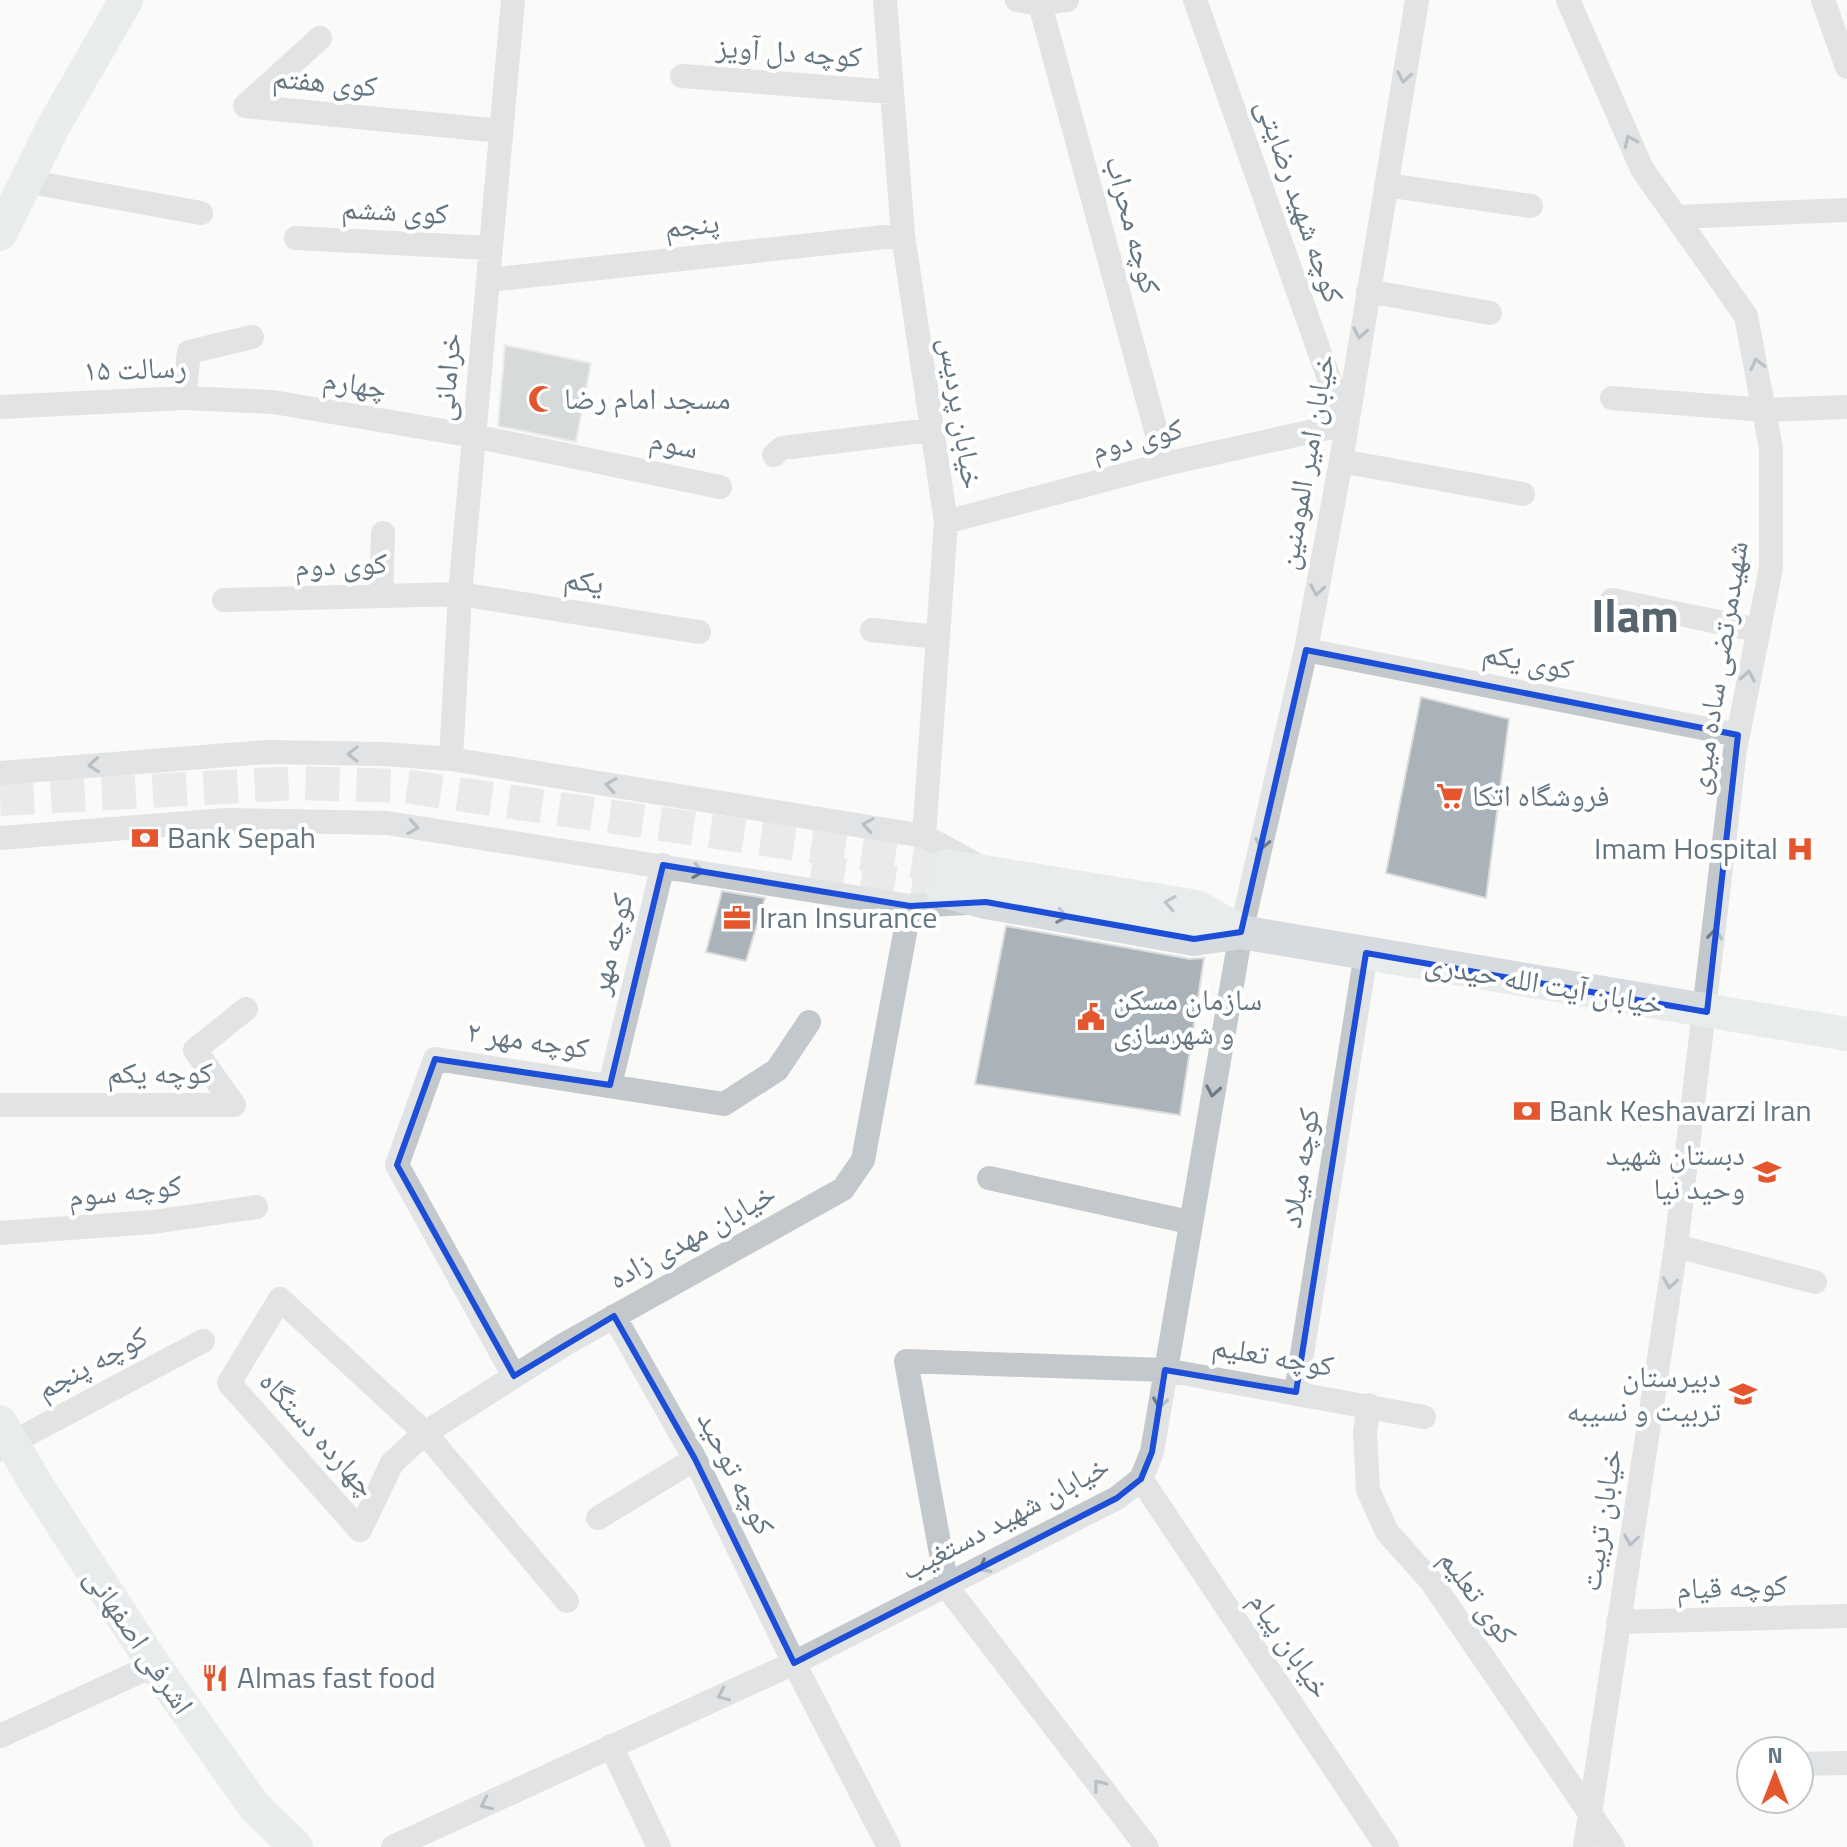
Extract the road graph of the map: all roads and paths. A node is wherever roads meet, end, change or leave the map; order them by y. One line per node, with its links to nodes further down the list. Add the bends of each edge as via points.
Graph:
1 (126, 0): 15 (main road)
2 (513, 0): 14 (street, خرامانی)
3 (885, 0): 13 (street, خیابان پردیس)
4 (1067, 0): 9 (street)
5 (1195, 0): 35 (street, کوچه شهید رضایتی)
6 (1417, 0): 16 (street, خیابان امیر المومنین, one-way to 16)
7 (1568, 0): 20 (street, شهیدمرتضی ساده میری, one-way to 7, via 1642,169)
8 (1823, 0): 11 (street)
9 (1028, 2): 40 (street, کوچه محراب)
10 (320, 38): 14 (street, کوی هفتم, via 245,106)
11 (1847, 67)
12 (682, 76): 13 (street, کوچه دل آویز)
13 (891, 92): 22 (street, خیابان پردیس)
14 (501, 131): 24 (street, خرامانی)
15 (25, 181): 19 (street); 21 (main road)
16 (1386, 185): 17 (street); 26 (street, خیابان امیر المومنین)
17 (1531, 206)
18 (1847, 210): 20 (street)
19 (201, 213)
20 (1676, 217): 34 (street, شهیدمرتضی ساده میری, one-way to 20, via 1746,316)
21 (0, 234)
22 (903, 235): 25 (street, پنجم); 36 (street, خیابان پردیس)
23 (296, 238): 24 (street, کوی ششم)
24 (490, 248): 25 (street, خرامانی)
25 (488, 280): 37 (street, خرامانی)
26 (1368, 291): 27 (street); 35 (street, خیابان امیر المومنین, one-way to 35)
27 (1490, 313)
28 (252, 337): 29 (street, via 189,352)
29 (184, 398): 31 (street, رسالت ۱۵); 32 (street, رسالت ۱۵)
30 (1612, 398): 34 (street)
31 (273, 402): 37 (street, چهارم)
32 (0, 407)
33 (1847, 407): 34 (street)
34 (1765, 410): 50 (street, شهیدمرتضی ساده میری, via 1771,448 1771,568)
35 (1345, 424): 39 (street, خیابان امیر المومنین); 40 (street, کوی دوم)
36 (930, 430): 38 (street, via 782,448); 43 (street, خیابان پردیس)
37 (474, 436): 41 (street, سوم); 45 (street, خرامانی)
38 (774, 455)
39 (1341, 461): 42 (street); 53 (street, خیابان امیر المومنین, one-way to 53)
40 (1165, 464): 43 (street, کوی دوم)
41 (720, 487)
42 (1523, 494)
43 (946, 522): 52 (street, خیابان پردیس)
44 (383, 533): 46 (street)
45 (460, 594): 46 (street, کوی دوم); 51 (street, یکم); 55 (street, خرامانی)
46 (381, 596): 47 (street, کوی دوم)
47 (224, 600)
48 (1612, 600): 50 (street)
49 (872, 630): 52 (street)
50 (1757, 630): 54 (street, شهیدمرتضی ساده میری, one-way to 50)
51 (699, 632)
52 (937, 637): 57 (street, خیابان پردیس)
53 (1306, 650): 54 (street, کوی یکم); 63 (street, خیابان امیر المومنین, one-way to 63)
54 (1738, 735): 66 (street, شهیدمرتضی ساده میری, one-way to 54)
55 (451, 759): 56 (street, one-way to 56, via 266,752); 57 (street, one-way to 55)
56 (0, 773)
57 (924, 836): 61 (street)
58 (0, 838): 59 (street, one-way to 59, via 226,820 387,823)
59 (663, 865): 62 (street, one-way to 62); 69 (street, کوچه مهر)
60 (945, 878): 61 (main road, خیابان آیت الله حیدری)
61 (988, 888): 62 (street); 63 (main road, خیابان آیت الله حیدری, via 1197,907)
62 (910, 906): 77 (street, خیابان مهدی زاده, via 863,1160 843,1189)
63 (1241, 932): 64 (main road, خیابان آیت الله حیدری); 73 (street, خیابان شهید دستغیب, one-way to 73)
64 (1366, 953): 66 (main road, خیابان آیت الله حیدری); 81 (street, کوچه میلاد)
65 (246, 1009): 70 (street, کوچه یکم, via 195,1050 234,1105)
66 (1707, 1012): 68 (main road, خیابان آیت الله حیدری); 75 (street, خیابان تربیت)
67 (809, 1022): 69 (street, کوچه مهر ۲, via 777,1070 724,1104)
68 (1847, 1034)
69 (610, 1085): 80 (street, کوچه مهر ۲, via 435,1059 397,1165)
70 (0, 1105)
71 (989, 1178): 73 (street)
72 (256, 1207): 74 (street, کوچه سوم, via 153,1222)
73 (1189, 1222): 79 (street, خیابان شهید دستغیب)
74 (0, 1233)
75 (1676, 1246): 76 (street); 93 (street, خیابان تربیت, one-way to 93)
76 (1815, 1282)
77 (614, 1316): 80 (street, خیابان مهدی زاده); 86 (street, کوچه توحید)
78 (203, 1341): 85 (street, کوچه پنجم)
79 (1165, 1370): 81 (street, کوچه تعلیم); 87 (street, خیابان شهید دستغیب, one-way to 87, via 1152,1452); 90 (street, کوچه تعلیم, via 906,1361)
80 (514, 1376): 84 (street, خیابان مهدی زاده)
81 (1296, 1392): 82 (street, کوچه تعلیم)
82 (1369, 1405): 83 (street, کوچه تعلیم); 100 (street, کوی تعلیم, via 1368,1490 1387,1532 1431,1581)
83 (1424, 1417)
84 (425, 1433): 89 (street, خیابان مهدی زاده, via 392,1463); 89 (street, چهارده دستگاه, via 280,1299 229,1383); 91 (street)
85 (4, 1438): 95 (main road, اشرفی اصفهانی)
86 (695, 1459): 88 (street); 94 (street, کوچه توحید)
87 (1141, 1479): 90 (street, خیابان شهید دستغیب, one-way to 90, via 1117,1498); 106 (street, خیابان پیام)
88 (598, 1518)
89 (360, 1530)
90 (947, 1587): 94 (street, خیابان شهید دستغیب); 105 (street, one-way to 90)
91 (567, 1601)
92 (1847, 1616): 93 (street, کوچه قیام)
93 (1618, 1622): 100 (street, خیابان تربیت)
94 (794, 1663): 97 (street, خیابان شهید دستغیب, one-way to 97); 104 (street, کوچه توحید)
95 (154, 1665): 96 (street); 101 (main road, اشرفی اصفهانی, via 254,1806)
96 (0, 1736)
97 (611, 1746): 102 (street, خیابان شهید دستغیب, one-way to 102); 103 (street)
98 (1847, 1763): 99 (street)
99 (1815, 1764)
100 (1589, 1811): 107 (street, خیابان تربیت); 108 (street, کوی تعلیم)
101 (296, 1847)
102 (393, 1847)
103 (659, 1847)
104 (889, 1847)
105 (1147, 1847)
106 (1387, 1847)
107 (1585, 1847)
108 (1613, 1847)

